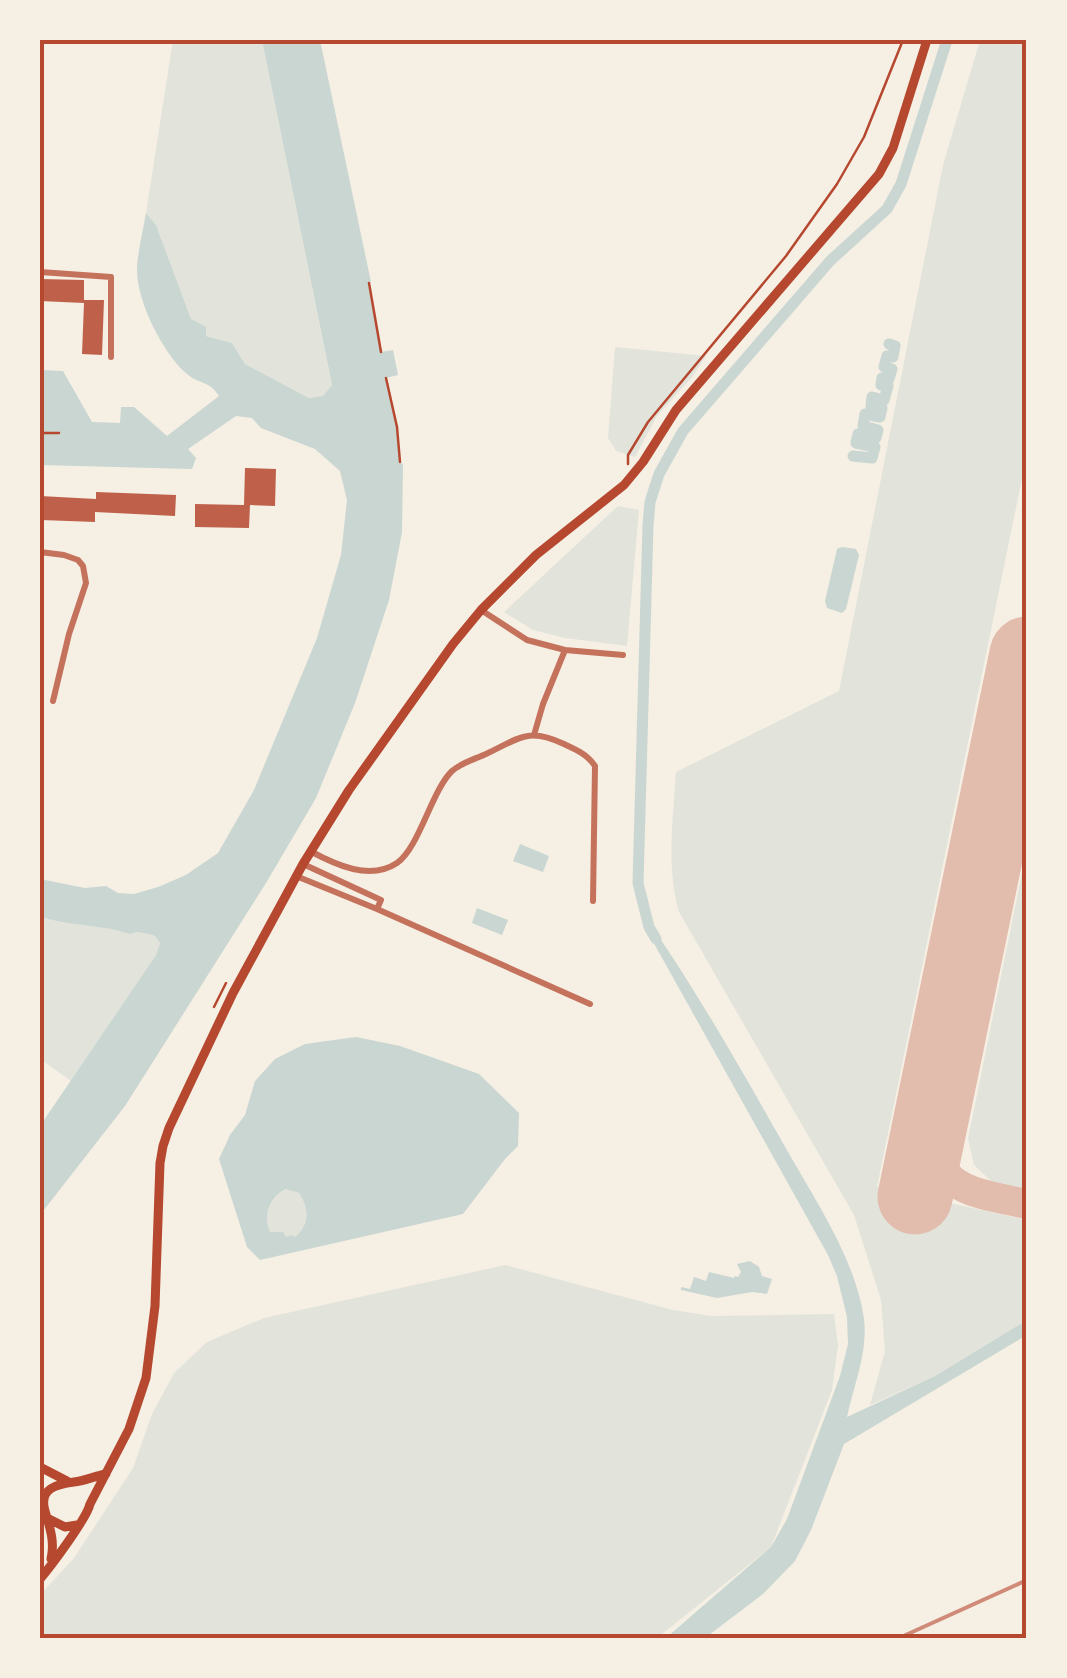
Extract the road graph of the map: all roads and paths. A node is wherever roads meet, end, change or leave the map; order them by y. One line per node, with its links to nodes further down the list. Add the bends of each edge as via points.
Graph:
1 (903, 40): 11 (path, via 837,184 648,422)
2 (927, 40): 13 (main road, via 894,148 879,174 676,410 624,485 536,555)
3 (40, 272): 6 (street, via 111,276)
4 (369, 283): 5 (path)
5 (381, 352)
6 (111, 357)
7 (386, 378): 10 (path)
8 (40, 432): 9 (path)
9 (59, 434)
10 (400, 462)
11 (625, 471)
12 (40, 552): 16 (street, via 78,560 86,582)
13 (481, 610): 14 (street, via 527,640); 18 (main road)
14 (566, 650): 15 (street); 17 (street)
15 (624, 655)
16 (53, 702)
17 (534, 735): 18 (street, via 453,770 395,864 344,868); 21 (street, via 577,750 595,766)
18 (310, 851): 19 (main road)
19 (303, 864): 20 (main road); 22 (street, via 381,900)
20 (296, 876): 22 (street); 27 (main road, via 163,1146 146,1378)
21 (593, 901)
22 (377, 909): 24 (street)
23 (232, 975): 25 (path)
24 (590, 1004)
25 (212, 1017)
26 (40, 1467): 28 (main road)
27 (106, 1474): 28 (main road); 31 (main road)
28 (72, 1482): 30 (main road, via 55,1485); 31 (main road)
29 (40, 1484): 30 (main road)
30 (46, 1496): 32 (main road)
31 (90, 1504): 33 (main road)
32 (49, 1519): 33 (main road); 34 (main road)
33 (78, 1525): 34 (main road)
34 (50, 1567): 35 (main road)
35 (40, 1579)

